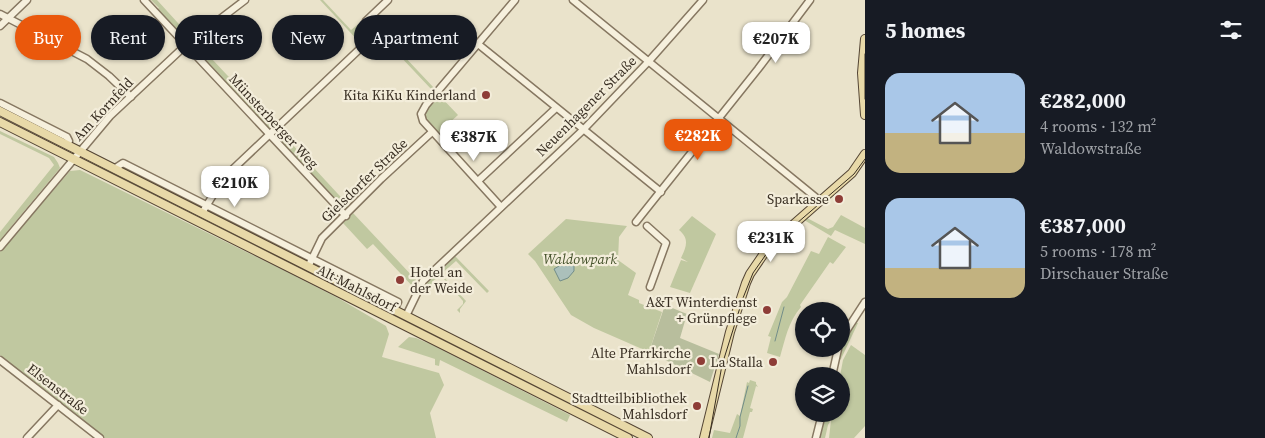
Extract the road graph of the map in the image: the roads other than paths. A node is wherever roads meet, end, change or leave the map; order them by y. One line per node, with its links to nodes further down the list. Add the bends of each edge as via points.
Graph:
1 (27, 0): 11 (street)
2 (144, 0): 13 (street, Münsterberger Weg)
3 (245, 0): 10 (street, Am Kornfeld)
4 (388, 0): 28 (street, via 366,21 364,27 369,39 366,43)
5 (515, 0): 15 (street)
6 (573, 0): 18 (street)
7 (703, 0): 18 (street, Neuenhagener Straße)
8 (810, 0): 24 (street)
9 (0, 14): 11 (street)
10 (225, 15)
11 (8, 18): 12 (street); 19 (street, via 87,59)
12 (0, 26)
13 (175, 33)
14 (865, 39): 23 (main road, via 862,73)
15 (478, 44): 21 (street); 27 (street, via 422,110 421,118)
16 (175, 55): 19 (street, Am Kornfeld)
17 (200, 60): 28 (street, Münsterberger Weg)
18 (649, 61): 24 (street); 26 (street, Neuenhagener Straße)
19 (130, 97): 30 (street, Am Kornfeld)
20 (0, 103): 29 (street, via 67,137)
21 (556, 108): 26 (street); 34 (street)
22 (0, 111): 29 (main road, Alt-Mahlsdorf)
23 (865, 115)
24 (719, 118): 35 (street); 36 (street)
25 (0, 122): 32 (main road, Alt-Mahlsdorf)
26 (583, 130): 35 (street); 38 (street, Neuenhagener Straße)
27 (432, 132): 34 (street); 40 (street, Gielsdorfer Straße)
28 (269, 134): 37 (street, via 233,169); 40 (street, Münsterberger Weg)
29 (68, 145): 30 (main road, Alt-Mahlsdorf)
30 (80, 152): 32 (street, Am Kornfeld); 33 (main road, Alt-Mahlsdorf)
31 (865, 154): 36 (main road, via 852,172)
32 (74, 160): 43 (street, Am Kornfeld); 56 (main road, Alt-Mahlsdorf)
33 (114, 169): 37 (street, Alt-Mahlsdorf, via 123,163); 39 (main road, Alt-Mahlsdorf)
34 (478, 182): 38 (street)
35 (661, 192): 41 (street)
36 (819, 200): 58 (main road, via 773,243 746,283 719,371)
37 (207, 205): 39 (street); 44 (street, Alt-Mahlsdorf)
38 (501, 207): 49 (street, Neuenhagener Straße, via 423,281)
39 (202, 213): 45 (main road, Alt-Mahlsdorf)
40 (346, 216): 44 (street, Gielsdorfer Straße, via 322,238)
41 (636, 222)
42 (647, 226): 46 (street, via 666,243)
43 (0, 247)
44 (312, 258): 45 (street, Gielsdorfer Straße); 48 (street, Alt-Mahlsdorf, via 398,302)
45 (308, 267): 48 (main road, Alt-Mahlsdorf)
46 (650, 288)
47 (865, 302): 50 (street)
48 (394, 310): 49 (main road, Alt-Mahlsdorf)
49 (406, 316): 57 (main road, Alt-Mahlsdorf)
50 (850, 325)
51 (0, 360): 52 (street, Elsenstraße)
52 (58, 405): 54 (street); 55 (street, Elsenstraße)
53 (820, 422): 59 (street)
54 (27, 438)
55 (100, 438)
56 (628, 438)
57 (648, 438)
58 (704, 438)
59 (816, 438)

